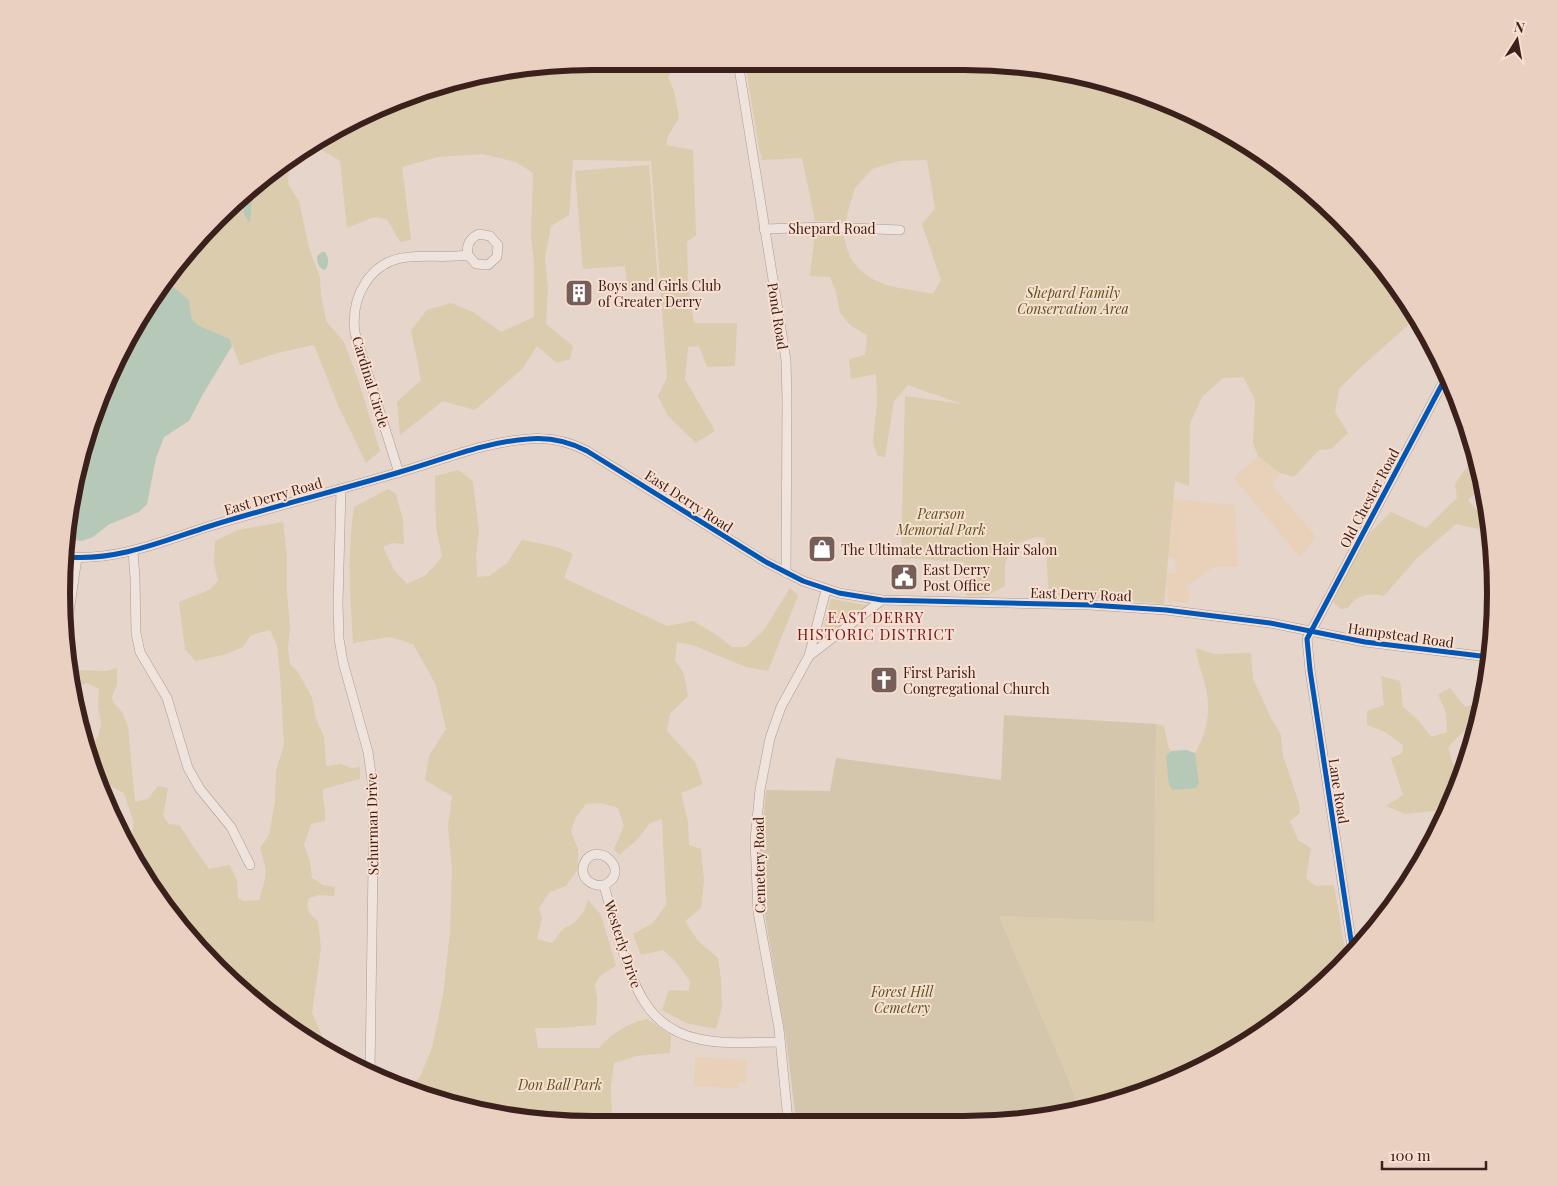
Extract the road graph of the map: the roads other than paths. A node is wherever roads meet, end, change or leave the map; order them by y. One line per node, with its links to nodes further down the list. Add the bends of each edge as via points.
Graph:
1 (739, 70): 2 (street, Pond Road)
2 (764, 229): 3 (street, Shepard Road); 11 (street, Pond Road, via 787,372)
3 (900, 230)
4 (468, 255): 6 (street, Cardinal Circle, via 393,260 370,276 356,302 355,333)
5 (1443, 384): 15 (street, Old Chester Road)
6 (399, 473): 7 (street, East Derry Road); 11 (street, East Derry Road, via 513,441 538,438 563,441 594,454)
7 (340, 489): 8 (street, East Derry Road); 22 (street, Schurman Drive, via 339,639 368,752 374,795)
8 (132, 551): 10 (street, East Derry Road); 18 (street, via 140,652 166,698 188,768 200,789 232,827)
9 (71, 557): 10 (street, East Derry Road)
10 (77, 558): 14 (street)
11 (786, 573): 12 (street, East Derry Road)
12 (826, 590): 13 (street, East Derry Road); 16 (street, Cemetery Road)
13 (882, 600): 15 (street, East Derry Road, via 1139,608 1249,620); 16 (street)
14 (70, 603)
15 (1310, 632): 17 (street, Hampstead Road); 20 (street, Lane Road, via 1307,639 1310,670)
16 (808, 656): 21 (street, Cemetery Road, via 781,707 770,738 755,840 758,912)
17 (1483, 656)
18 (250, 865)
19 (604, 885): 21 (street, Westerly Drive, via 634,984 645,1005 657,1018 676,1031 700,1039)
20 (1352, 944)
21 (780, 1042): 23 (street, Cemetery Road)
22 (370, 1066)
23 (788, 1116)

